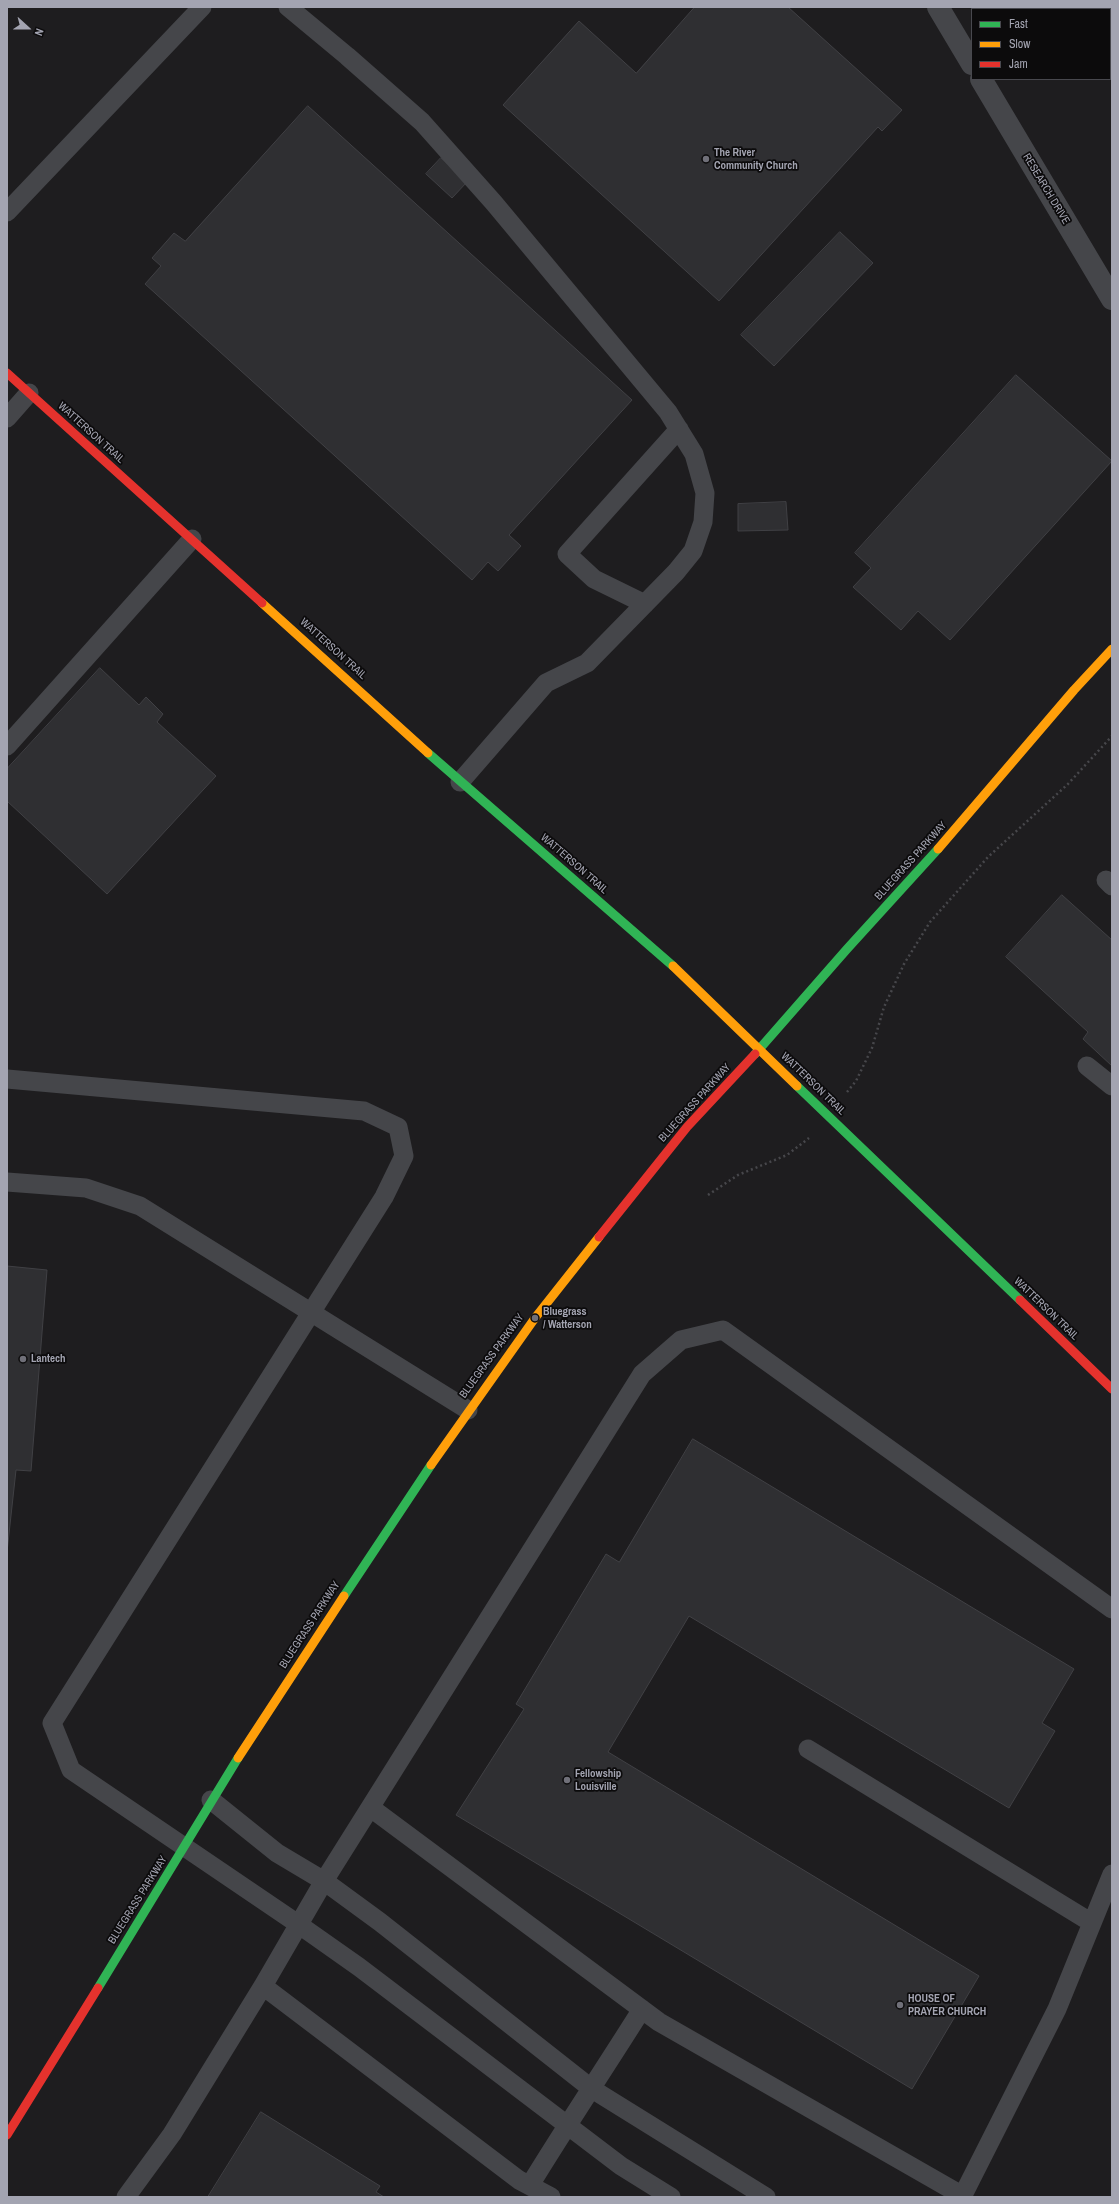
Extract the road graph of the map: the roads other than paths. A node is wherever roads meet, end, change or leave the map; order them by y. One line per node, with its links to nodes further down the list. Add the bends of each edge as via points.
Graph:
1 (202, 7): 6 (lane)
2 (288, 7): 11 (lane, via 422,122 494,203 668,412)
3 (938, 7): 4 (street)
4 (971, 62)
5 (982, 80): 7 (street, RESEARCH DRIVE)
6 (7, 212)
7 (1112, 299)
8 (7, 373): 9 (street, WATTERSON TRAIL)
9 (29, 393): 10 (lane); 12 (street, WATTERSON TRAIL)
10 (7, 418)
11 (679, 429): 13 (lane, via 694,454 705,493 703,522 693,551); 13 (lane, via 567,554 594,579)
12 (192, 539): 15 (lane); 16 (street, WATTERSON TRAIL)
13 (645, 604): 16 (lane, via 588,663 546,683)
14 (1112, 649): 17 (street, BLUEGRASS PARKWAY, via 947,840)
15 (7, 746)
16 (460, 782): 17 (street, WATTERSON TRAIL, via 670,962)
17 (759, 1050): 23 (street, WATTERSON TRAIL); 24 (street, BLUEGRASS PARKWAY, via 687,1127 535,1318)
18 (1087, 1066): 20 (lane)
19 (7, 1079): 22 (lane, via 364,1112 398,1127 404,1156 384,1197)
20 (1112, 1086)
21 (7, 1182): 22 (lane, via 86,1188 140,1206)
22 (311, 1313): 24 (lane); 29 (lane, via 52,1723 71,1770)
23 (1112, 1389)
24 (468, 1410): 27 (street, BLUEGRASS PARKWAY, via 381,1538)
25 (1112, 1609): 28 (lane, via 723,1330 681,1340 642,1374)
26 (808, 1749): 32 (lane)
27 (211, 1800): 29 (street, BLUEGRASS PARKWAY); 31 (lane, via 277,1853)
28 (371, 1808): 31 (lane); 35 (lane)
29 (185, 1848): 33 (lane); 38 (street, BLUEGRASS PARKWAY)
30 (1112, 1874): 32 (lane)
31 (324, 1881): 33 (lane); 36 (lane)
32 (1092, 1923): 40 (lane, via 1057,2009)
33 (298, 1924): 34 (lane); 37 (lane, via 359,1967)
34 (263, 1986): 39 (lane, via 519,2180); 41 (lane, via 172,2134)
35 (642, 2009): 36 (lane); 40 (lane, via 659,2022)
36 (592, 2089): 37 (lane); 44 (lane)
37 (566, 2125): 39 (lane); 43 (lane, via 621,2166)
38 (7, 2134)
39 (530, 2185): 42 (lane)
40 (962, 2196)
41 (126, 2197)
42 (550, 2197)
43 (671, 2197)
44 (766, 2197)

